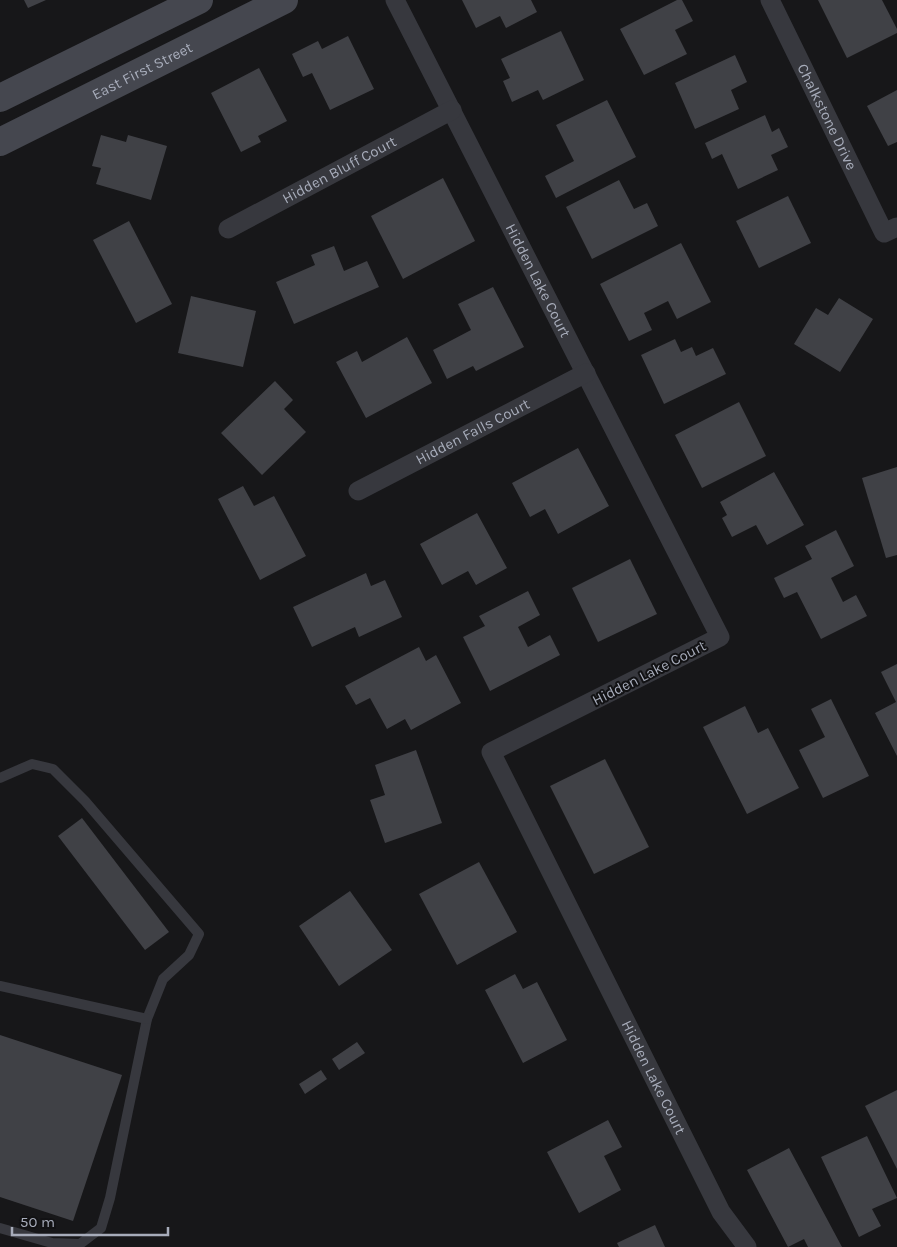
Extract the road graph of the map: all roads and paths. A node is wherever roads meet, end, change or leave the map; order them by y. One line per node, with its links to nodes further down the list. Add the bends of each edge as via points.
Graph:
1 (199, 0): 5 (main road)
2 (284, 0): 7 (main road, East First Street)
3 (395, 0): 6 (street, Hidden Lake Court)
4 (770, 0): 9 (street, Chalkstone Drive)
5 (0, 98)
6 (452, 110): 8 (street, Hidden Bluff Court); 10 (street, Hidden Lake Court)
7 (0, 142)
8 (228, 229)
9 (891, 230)
10 (586, 373): 11 (street, Hidden Falls Court); 17 (street, Hidden Lake Court, via 720,637 491,752 721,1212)
11 (358, 491)
12 (0, 778): 14 (lane, via 32,764 53,769 86,801 199,934 189,956 163,979)
13 (0, 986): 14 (lane)
14 (146, 1019): 16 (lane, via 101,1228 80,1244)
15 (0, 1228): 16 (lane)
16 (62, 1245)
17 (747, 1247)

